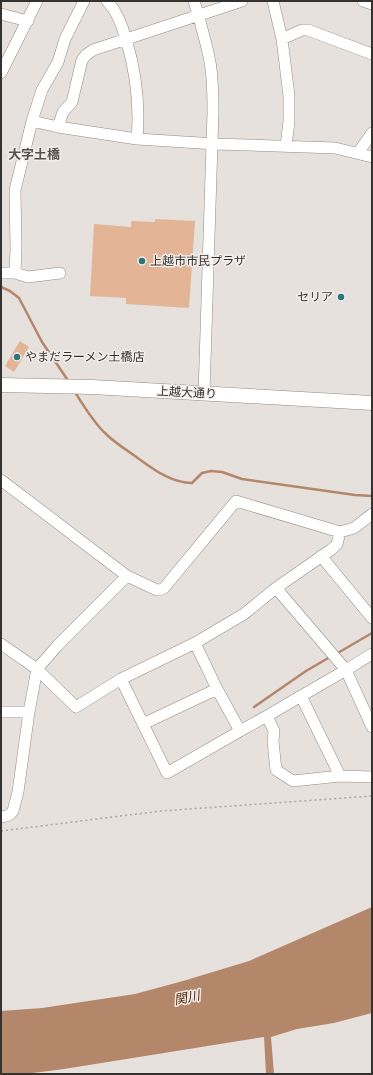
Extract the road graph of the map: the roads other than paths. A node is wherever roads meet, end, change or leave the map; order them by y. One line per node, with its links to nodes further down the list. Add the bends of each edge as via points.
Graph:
1 (37, 1): 11 (street)
2 (84, 1): 16 (street, via 65,39 58,62 42,90)
3 (107, 1): 12 (street, via 122,25)
4 (194, 1): 10 (street)
5 (242, 1): 10 (street)
6 (273, 1): 13 (street)
7 (362, 1): 8 (street)
8 (372, 4)
9 (1, 14): 11 (street)
10 (198, 15): 12 (street); 20 (street, via 210,62 213,88)
11 (28, 21): 15 (street)
12 (127, 39): 17 (street, via 93,50 82,60 72,102 63,112); 19 (street, via 138,92)
13 (282, 39): 14 (street, via 308,30); 21 (street, via 290,121)
14 (372, 54)
15 (2, 70)
16 (32, 122): 17 (street); 25 (street, via 15,190)
17 (58, 127): 19 (street)
18 (372, 133): 22 (street)
19 (137, 139): 20 (street)
20 (212, 144): 21 (street); 28 (street)
21 (286, 146): 22 (street, via 335,148)
22 (358, 153): 23 (street)
23 (372, 157)
24 (1, 273): 25 (street)
25 (15, 273): 26 (street, via 28,277)
26 (60, 273)
27 (1, 385): 28 (main road, 上越大通り, via 92,387)
28 (204, 394): 29 (main road, 上越大通り)
29 (372, 403)
30 (1, 480): 34 (street)
31 (372, 514): 32 (street, via 354,528)
32 (340, 532): 33 (street, via 337,544); 34 (street, via 236,501 164,588 157,590)
33 (320, 556): 35 (street); 36 (street)
34 (127, 576): 40 (street)
35 (276, 588): 37 (street, via 244,614); 41 (street)
36 (372, 618)
37 (195, 642): 42 (street); 43 (street)
38 (1, 644): 40 (street)
39 (372, 654): 41 (street)
40 (37, 669): 42 (street, via 76,707); 46 (street)
41 (346, 670): 44 (street); 49 (street)
42 (121, 678): 48 (street)
43 (217, 689): 48 (street); 50 (street)
44 (301, 696): 47 (street); 51 (street)
45 (1, 712): 46 (street)
46 (29, 712): 53 (street, via 13,812)
47 (267, 716): 50 (street); 51 (street, via 274,731 276,770 293,781)
48 (143, 724): 50 (street, via 167,773)
49 (372, 727)
50 (240, 731)
51 (340, 776): 52 (street)
52 (372, 777)
53 (1, 817)

